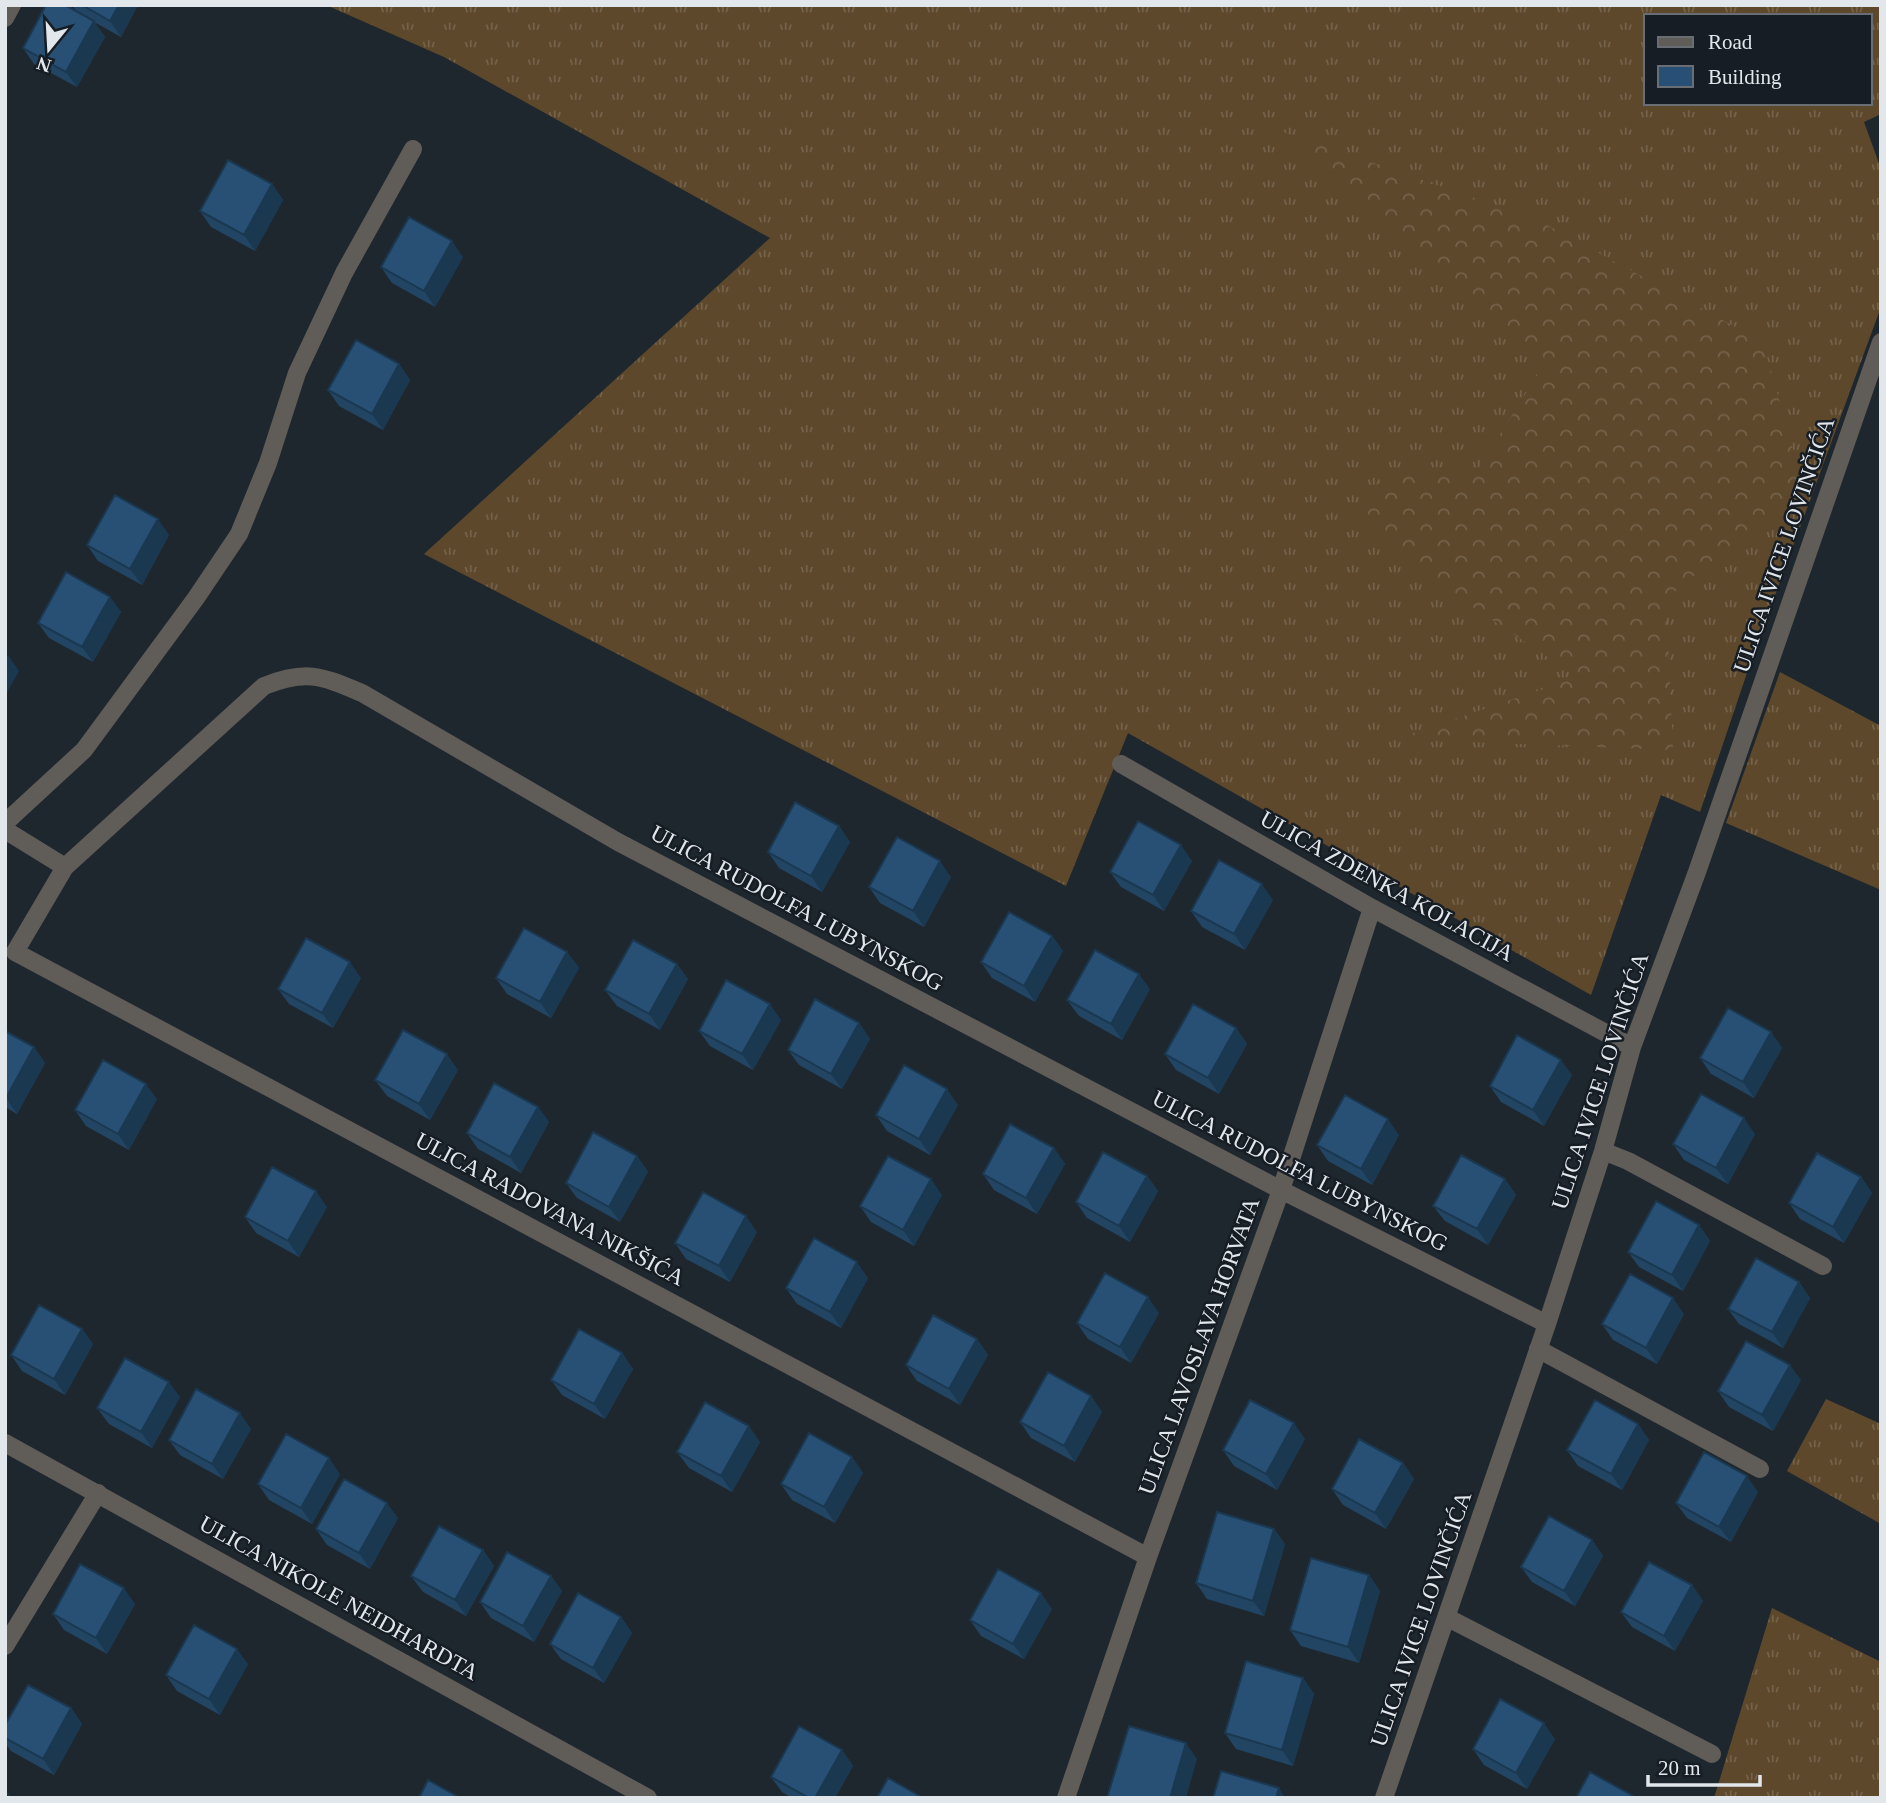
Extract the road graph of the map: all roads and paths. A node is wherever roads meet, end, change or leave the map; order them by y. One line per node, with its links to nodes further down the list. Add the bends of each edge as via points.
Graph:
1 (12, 5): 2 (street)
2 (5, 18)
3 (413, 149): 6 (street, via 344,273 297,373 239,534 84,750)
4 (1881, 342): 10 (street, ULICA IVICE LOVINČIĆA)
5 (1121, 764): 9 (street, ULICA ZDENKA KOLACIJA)
6 (5, 823)
7 (5, 830): 8 (street)
8 (65, 867): 12 (street, ULICA RUDOLFA LUBYNSKOG, via 264,686 293,675 325,678 362,693 618,842); 19 (street, ULICA RADOVANA NIKŠIĆA, via 15,952)
9 (1371, 908): 10 (street, ULICA ZDENKA KOLACIJA); 12 (street, ULICA LAVOSLAVA HORVATA)
10 (1632, 1047): 11 (street, ULICA IVICE LOVINČIĆA)
11 (1603, 1151): 13 (street); 14 (street, ULICA IVICE LOVINČIĆA)
12 (1281, 1191): 14 (street, ULICA RUDOLFA LUBYNSKOG); 19 (street, ULICA LAVOSLAVA HORVATA)
13 (1824, 1266)
14 (1547, 1324): 15 (street, ULICA IVICE LOVINČIĆA)
15 (1538, 1349): 17 (street); 20 (street, ULICA IVICE LOVINČIĆA)
16 (5, 1443): 18 (street, ULICA NIKOLE NEIDHARDTA)
17 (1760, 1469)
18 (98, 1493): 21 (street); 23 (street, ULICA NIKOLE NEIDHARDTA)
19 (1148, 1557): 24 (street, ULICA LAVOSLAVA HORVATA)
20 (1448, 1618): 22 (street); 25 (street, ULICA IVICE LOVINČIĆA)
21 (5, 1646)
22 (1712, 1754)
23 (648, 1798)
24 (1066, 1798)
25 (1384, 1798)

